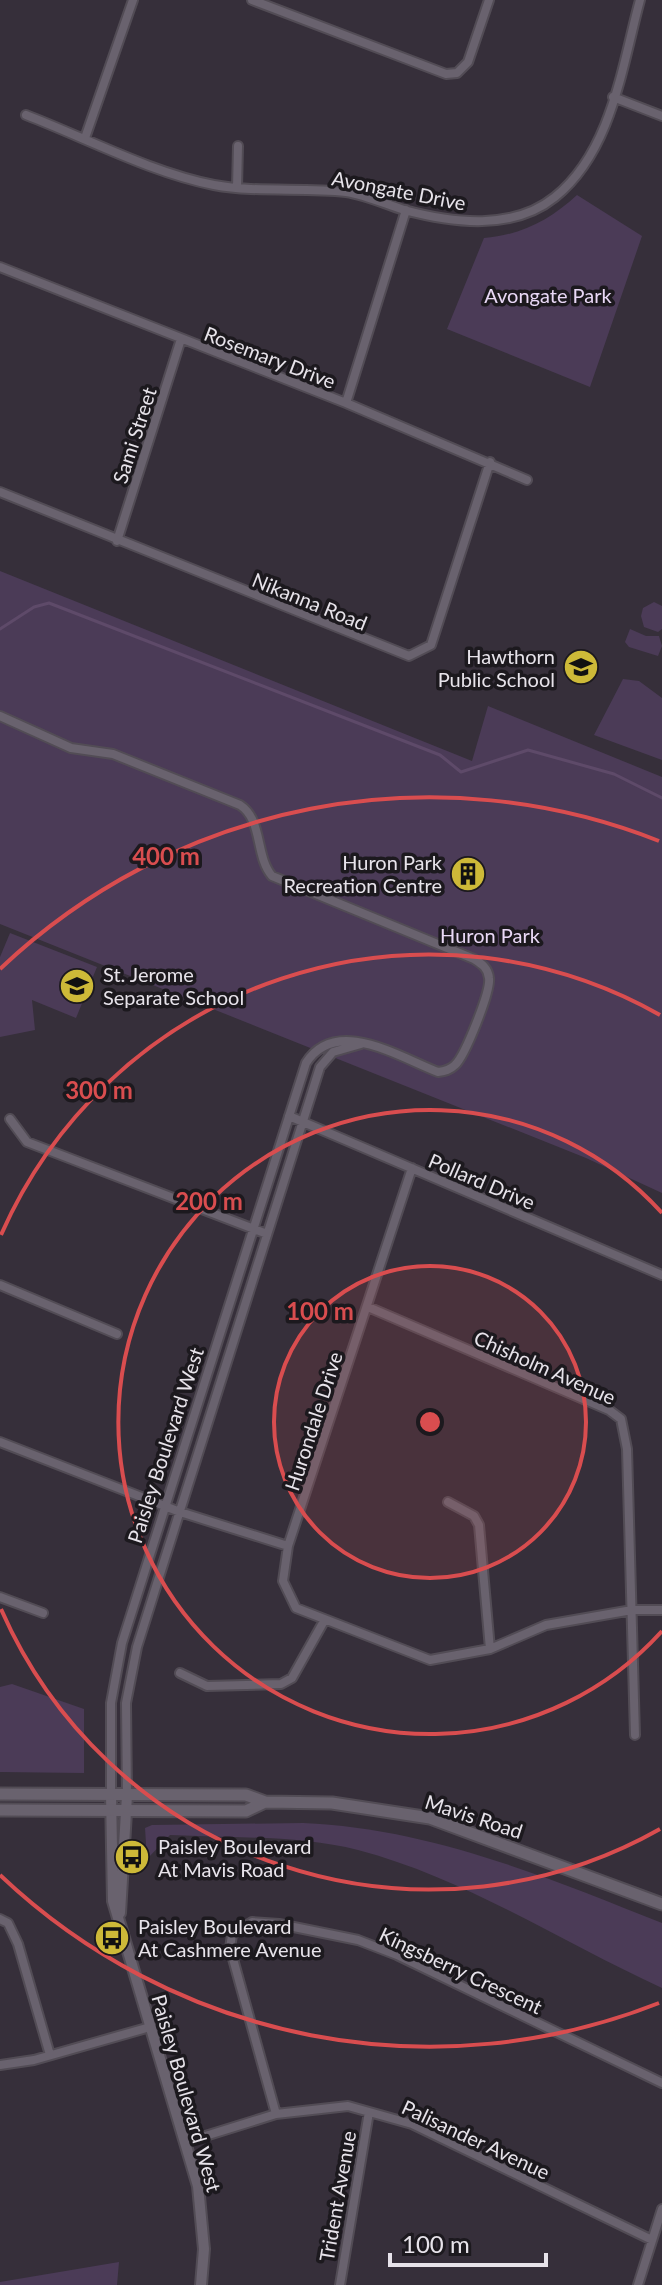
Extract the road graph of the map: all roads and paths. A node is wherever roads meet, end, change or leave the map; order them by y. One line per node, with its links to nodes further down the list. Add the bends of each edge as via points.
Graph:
1 (133, 0): 8 (street)
2 (252, 0): 3 (street, via 446,74 457,73 468,62)
3 (489, 0)
4 (640, 0): 5 (street, Avongate Drive)
5 (613, 97): 7 (street); 11 (street, Avongate Drive, via 590,158 547,203 494,221)
6 (26, 115): 8 (street, Avongate Drive)
7 (662, 116)
8 (85, 138): 10 (street, Avongate Drive, via 192,180)
9 (238, 146): 10 (street)
10 (237, 188): 11 (street, Avongate Drive, via 347,193)
11 (406, 210): 14 (street)
12 (0, 267): 13 (street, Rosemary Drive)
13 (181, 339): 14 (street, Rosemary Drive); 18 (street, Sami Street)
14 (346, 403): 15 (street, Rosemary Drive)
15 (490, 462): 16 (street, Rosemary Drive); 18 (street, Nikanna Road, via 431,645 418,654 394,652)
16 (527, 480)
17 (0, 492): 18 (street, Nikanna Road)
18 (117, 541)
19 (0, 716): 20 (street, Paisley Boulevard West, via 71,748 113,754 240,805 252,817 268,872 279,881 486,968 488,989 454,1067 438,1072)
20 (364, 1044): 21 (street, Paisley Boulevard West, via 339,1040 315,1051 304,1067); 23 (street, Paisley Boulevard West, via 341,1049 323,1062)
21 (289, 1116): 23 (street, Pollard Drive); 25 (street, Paisley Boulevard West)
22 (10, 1119): 25 (street, via 27,1142)
23 (303, 1121): 24 (street, Pollard Drive); 26 (street, Paisley Boulevard West)
24 (412, 1168): 27 (street, Pollard Drive); 29 (street, Hurondale Drive)
25 (252, 1229): 26 (street); 33 (street, Paisley Boulevard West)
26 (267, 1234): 34 (street, Paisley Boulevard West)
27 (662, 1275)
28 (0, 1285): 30 (street)
29 (368, 1307): 35 (street, Hurondale Drive); 37 (street, Chisholm Avenue, via 621,1419 627,1449)
30 (117, 1334)
31 (0, 1443): 33 (street)
32 (448, 1502): 41 (street, via 474,1516 479,1525)
33 (165, 1506): 34 (street); 45 (street, Paisley Boulevard West, via 113,1683)
34 (180, 1512): 35 (street); 46 (street, Paisley Boulevard West, via 129,1676)
35 (288, 1546): 40 (street, Hurondale Drive, via 286,1591 296,1608)
36 (0, 1597): 39 (street)
37 (632, 1610): 38 (street, Hurondale Drive); 41 (street, Hurondale Drive, via 546,1625); 43 (street)
38 (662, 1610)
39 (43, 1613)
40 (324, 1621): 41 (street, Hurondale Drive, via 430,1660); 42 (street, via 292,1678 281,1684 207,1686)
41 (490, 1649)
42 (180, 1673)
43 (635, 1735)
44 (0, 1794): 45 (main road, Mavis Road)
45 (111, 1794): 46 (main road, Mavis Road); 49 (street, Paisley Boulevard West)
46 (127, 1795): 47 (main road, Mavis Road, via 246,1795); 50 (street, Paisley Boulevard West)
47 (265, 1802): 50 (main road, Mavis Road, via 246,1811); 51 (main road, Mavis Road, via 332,1803 430,1818)
48 (0, 1810): 49 (main road, Mavis Road)
49 (111, 1812): 50 (main road, Mavis Road); 52 (street, Paisley Boulevard West, via 113,1901)
50 (125, 1812): 52 (street, Paisley Boulevard West)
51 (662, 1904)
52 (120, 1913): 54 (street, Paisley Boulevard West)
53 (0, 1919): 55 (street, via 8,1923 18,1944)
54 (150, 2027): 55 (street); 60 (street, Paisley Boulevard West)
55 (50, 2055): 56 (street)
56 (0, 2065)
57 (662, 2083): 59 (street, Kingsberry Crescent, via 397,1955 319,1930 252,1922 232,1935 230,1948)
58 (369, 2112): 59 (street, Palisander Avenue, via 348,2106); 62 (street, Palisander Avenue, via 424,2129); 64 (street, Trident Avenue)
59 (276, 2114): 60 (street, Palisander Avenue)
60 (186, 2142): 63 (street, Paisley Boulevard West, via 198,2186 204,2249)
61 (662, 2209): 62 (street)
62 (652, 2240): 65 (street)
63 (201, 2285)
64 (340, 2285)
65 (638, 2285)

